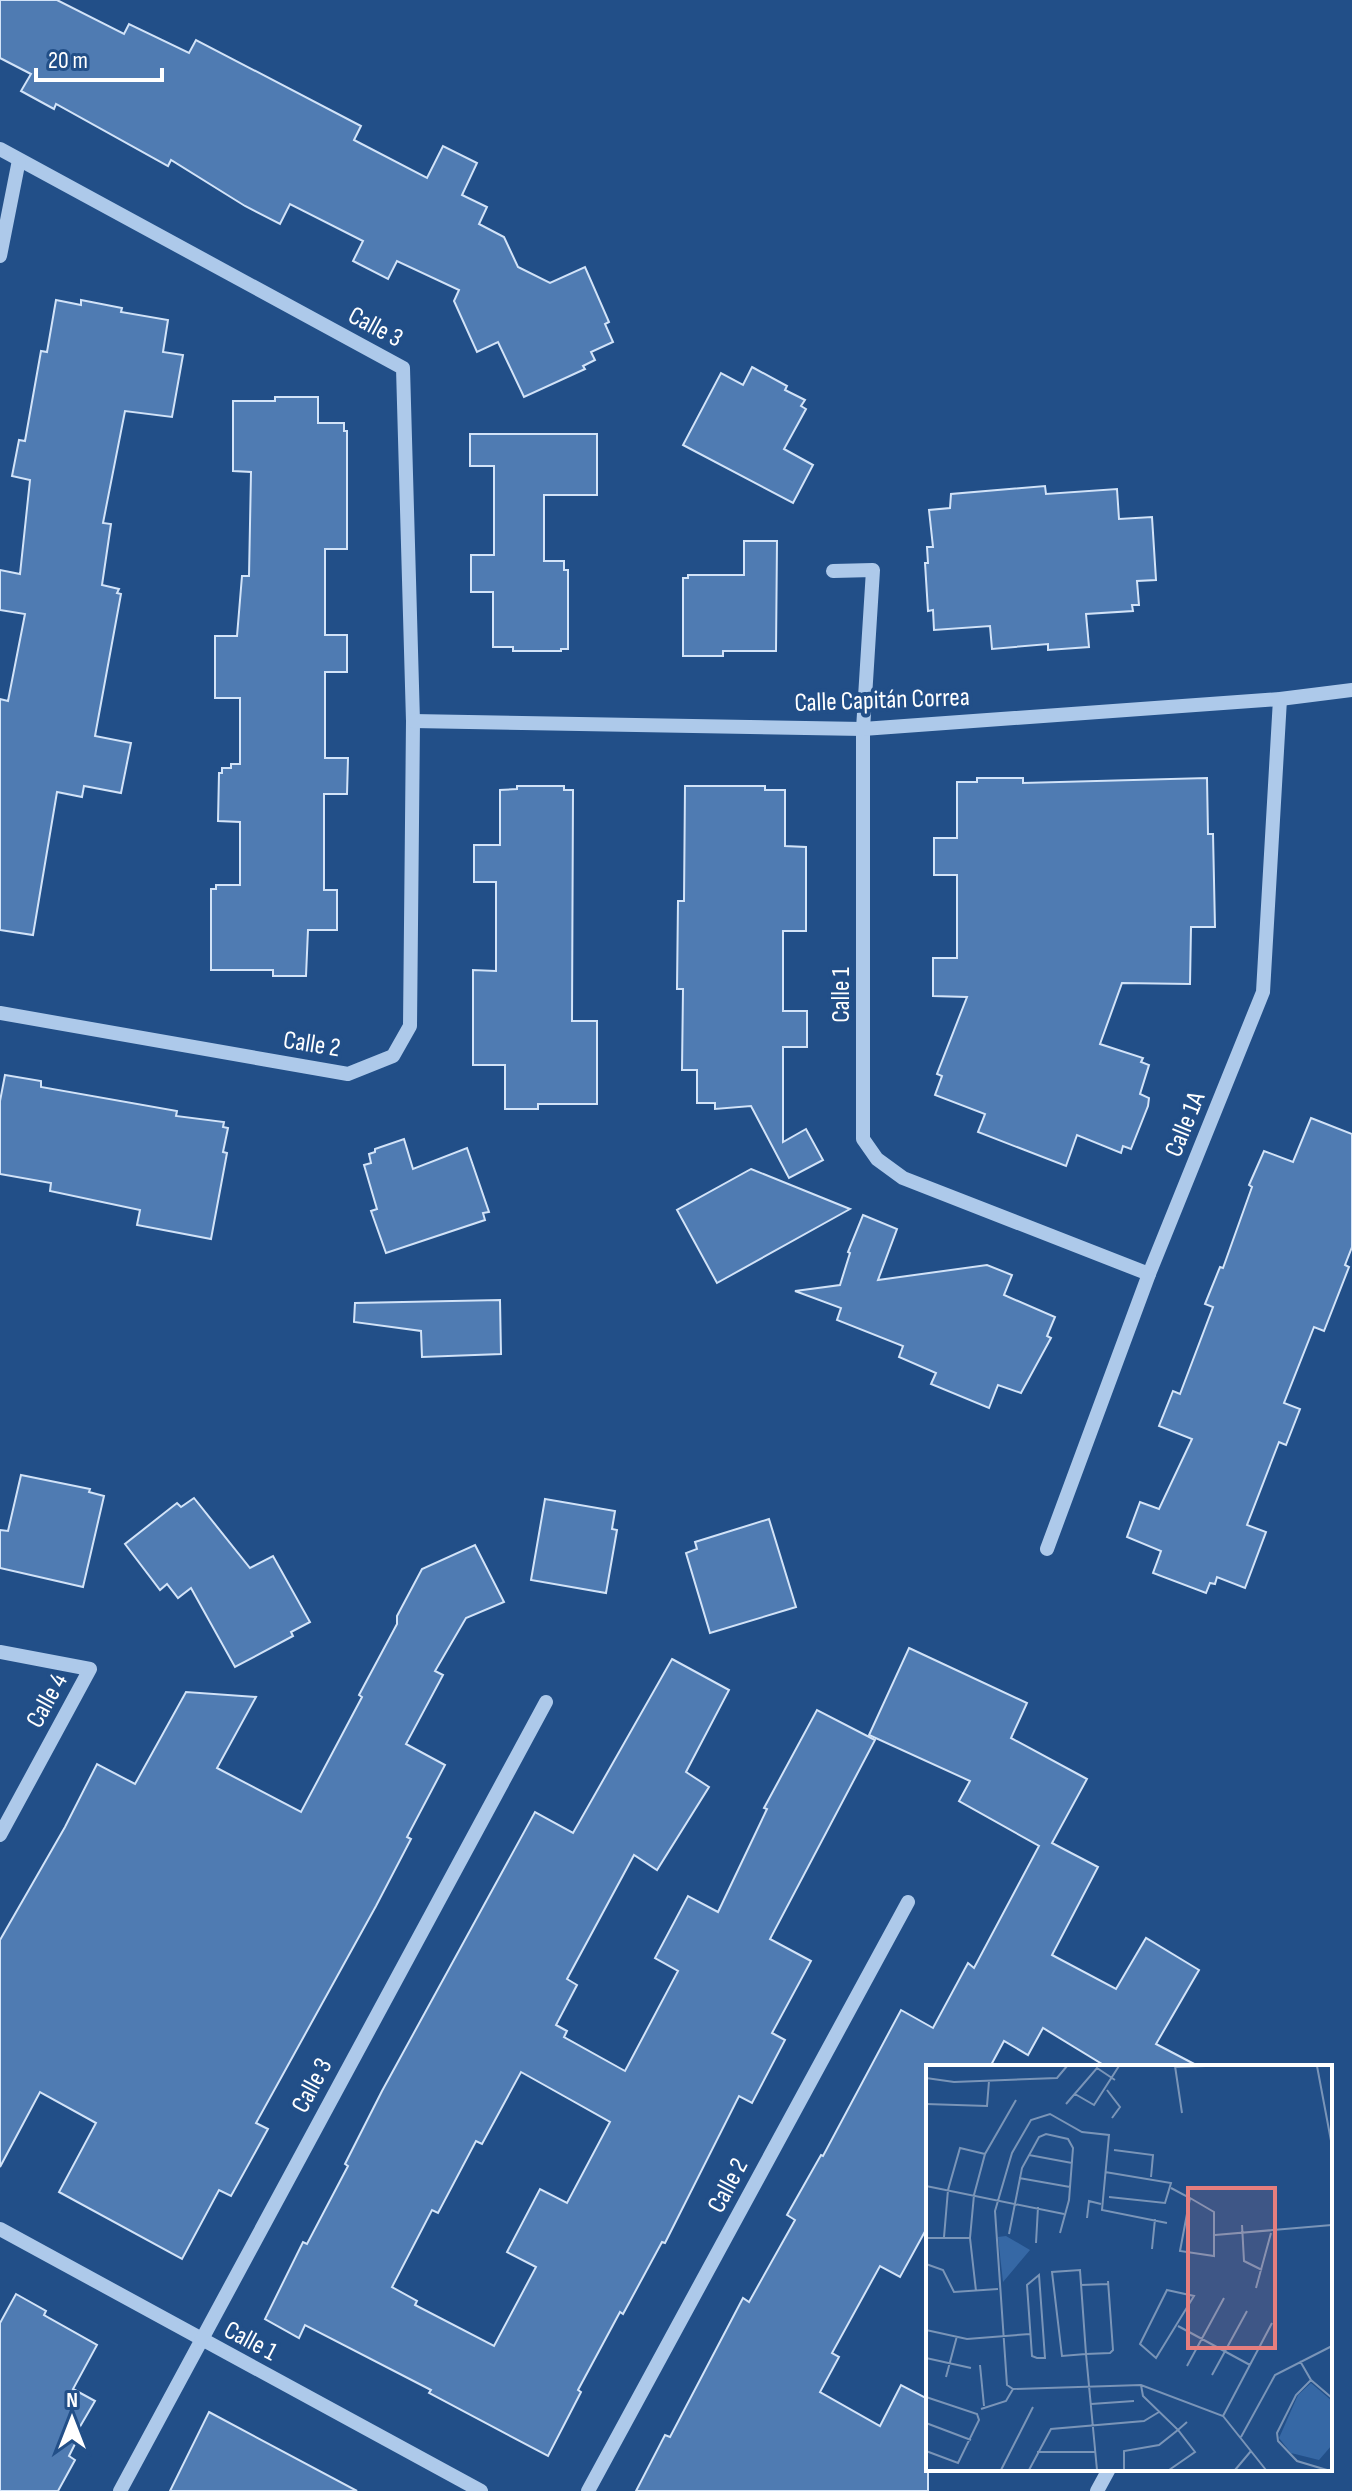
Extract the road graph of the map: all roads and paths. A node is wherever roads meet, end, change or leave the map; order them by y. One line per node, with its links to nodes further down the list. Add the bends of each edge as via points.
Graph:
1 (0, 149): 2 (street, Calle 3)
2 (19, 160): 3 (street); 7 (street, Calle 3, via 403,368)
3 (0, 256)
4 (833, 571): 8 (street, Calle 1, via 873,570)
5 (1352, 690): 6 (street, Calle Capitán Correa)
6 (1280, 699): 8 (street, Calle Capitán Correa); 11 (street, Calle 1A, via 1263,992)
7 (413, 721): 8 (street, Calle Capitán Correa); 9 (street, Calle 3)
8 (863, 729): 11 (street, Calle 1, via 863,1139 877,1159 903,1178)
9 (413, 740): 10 (street, Calle 2, via 410,1026 393,1056 348,1074)
10 (0, 1013)
11 (1149, 1274): 12 (street, Calle 1A)
12 (1047, 1549)
13 (0, 1652): 15 (street, Calle 4, via 90,1669)
14 (546, 1702): 18 (street, Calle 3)
15 (0, 1835)
16 (908, 1902): 22 (street, Calle 2)
17 (0, 2229): 18 (street, Calle 1)
18 (200, 2340): 20 (street, Calle 3); 21 (street, Calle 1)
19 (1108, 2471): 23 (street)
20 (120, 2491)
21 (481, 2491)
22 (588, 2491)
23 (1097, 2491)

